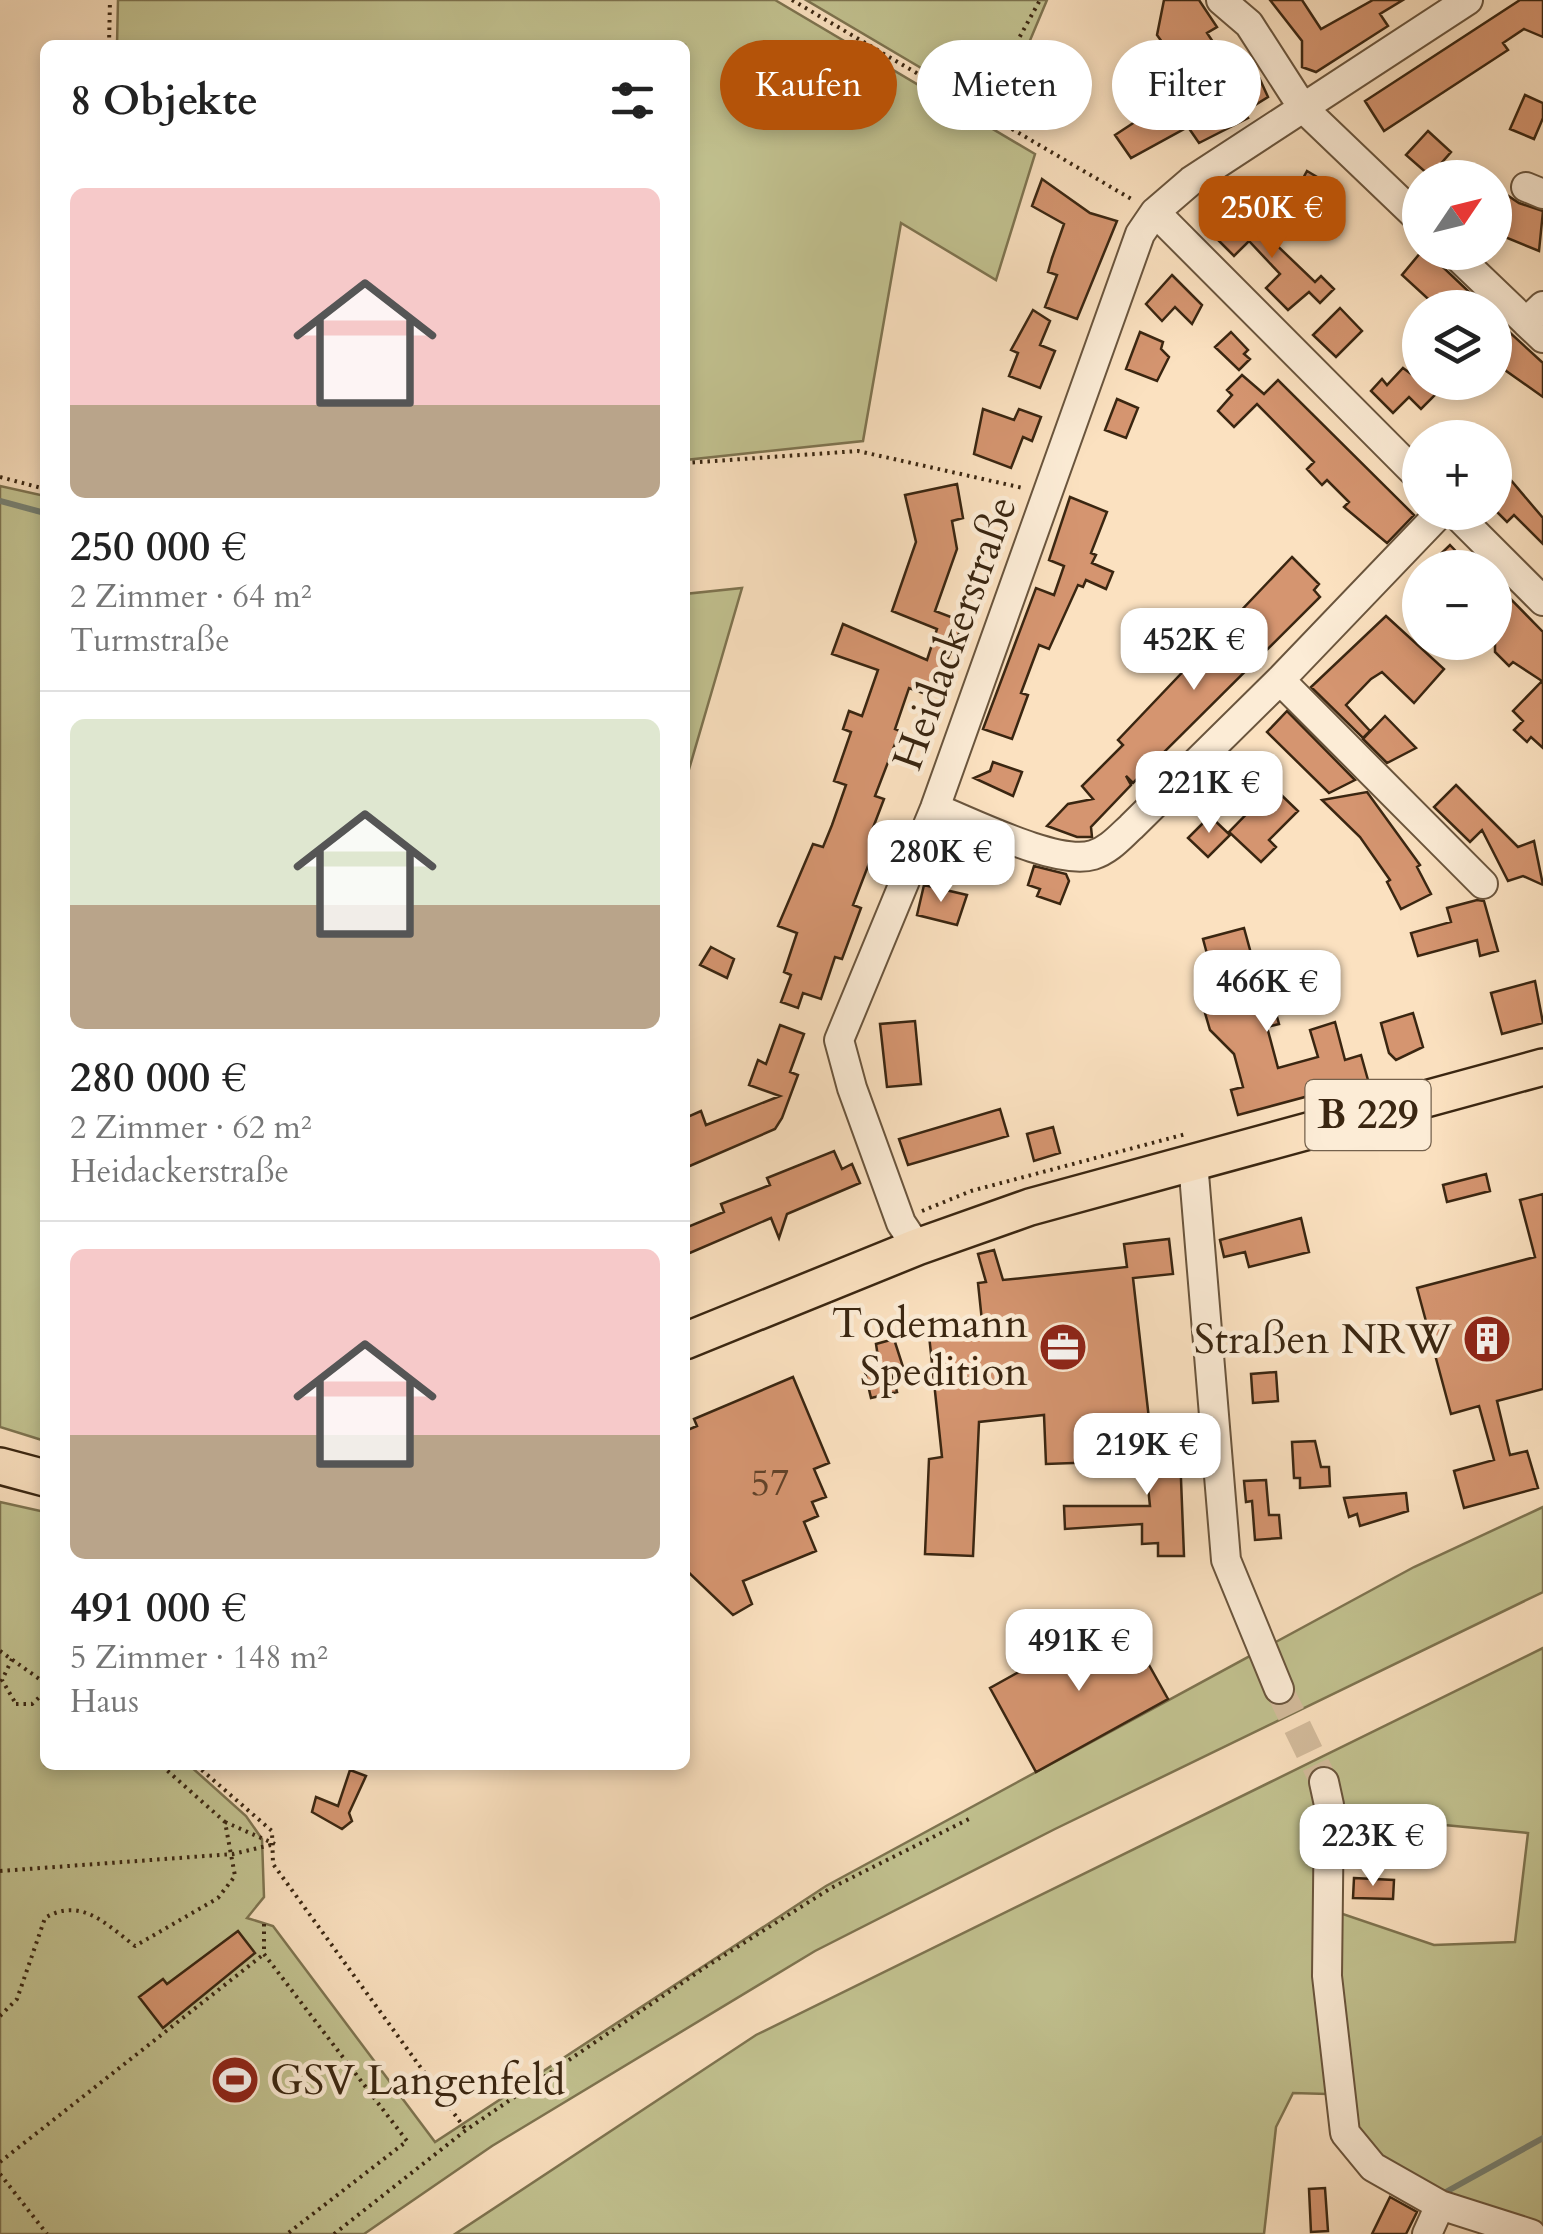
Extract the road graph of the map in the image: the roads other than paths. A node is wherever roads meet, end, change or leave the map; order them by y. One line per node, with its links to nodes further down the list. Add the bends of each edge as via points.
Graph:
1 (1222, 0): 3 (street, via 1249,24)
2 (1468, 0): 3 (street)
3 (1303, 108): 4 (street); 5 (street, via 1191,180)
4 (1402, 203)
5 (1154, 212): 8 (street); 13 (street, Heidackerstraße, via 1140,234)
6 (1475, 270): 7 (street)
7 (1537, 322)
8 (1402, 460)
9 (1424, 530): 12 (street)
10 (1472, 530): 11 (street)
11 (1543, 601)
12 (1280, 680): 13 (street, via 1132,827 1090,856 1067,856); 14 (street)
13 (934, 808): 17 (street, Heidackerstraße, via 840,1040 901,1222)
14 (1483, 884)
15 (1543, 1067): 16 (main road, B 229)
16 (1193, 1162): 17 (main road, B 229); 21 (street, via 1226,1560)
17 (916, 1246): 18 (main road, B 229)
18 (690, 1339)
19 (0, 1466): 20 (main road)
20 (40, 1477)
21 (1278, 1688)
22 (1324, 1782): 23 (street, via 1327,1976 1344,2133 1358,2155)
23 (1440, 2205): 24 (street); 25 (street)
24 (1427, 2234)
25 (1531, 2234)

